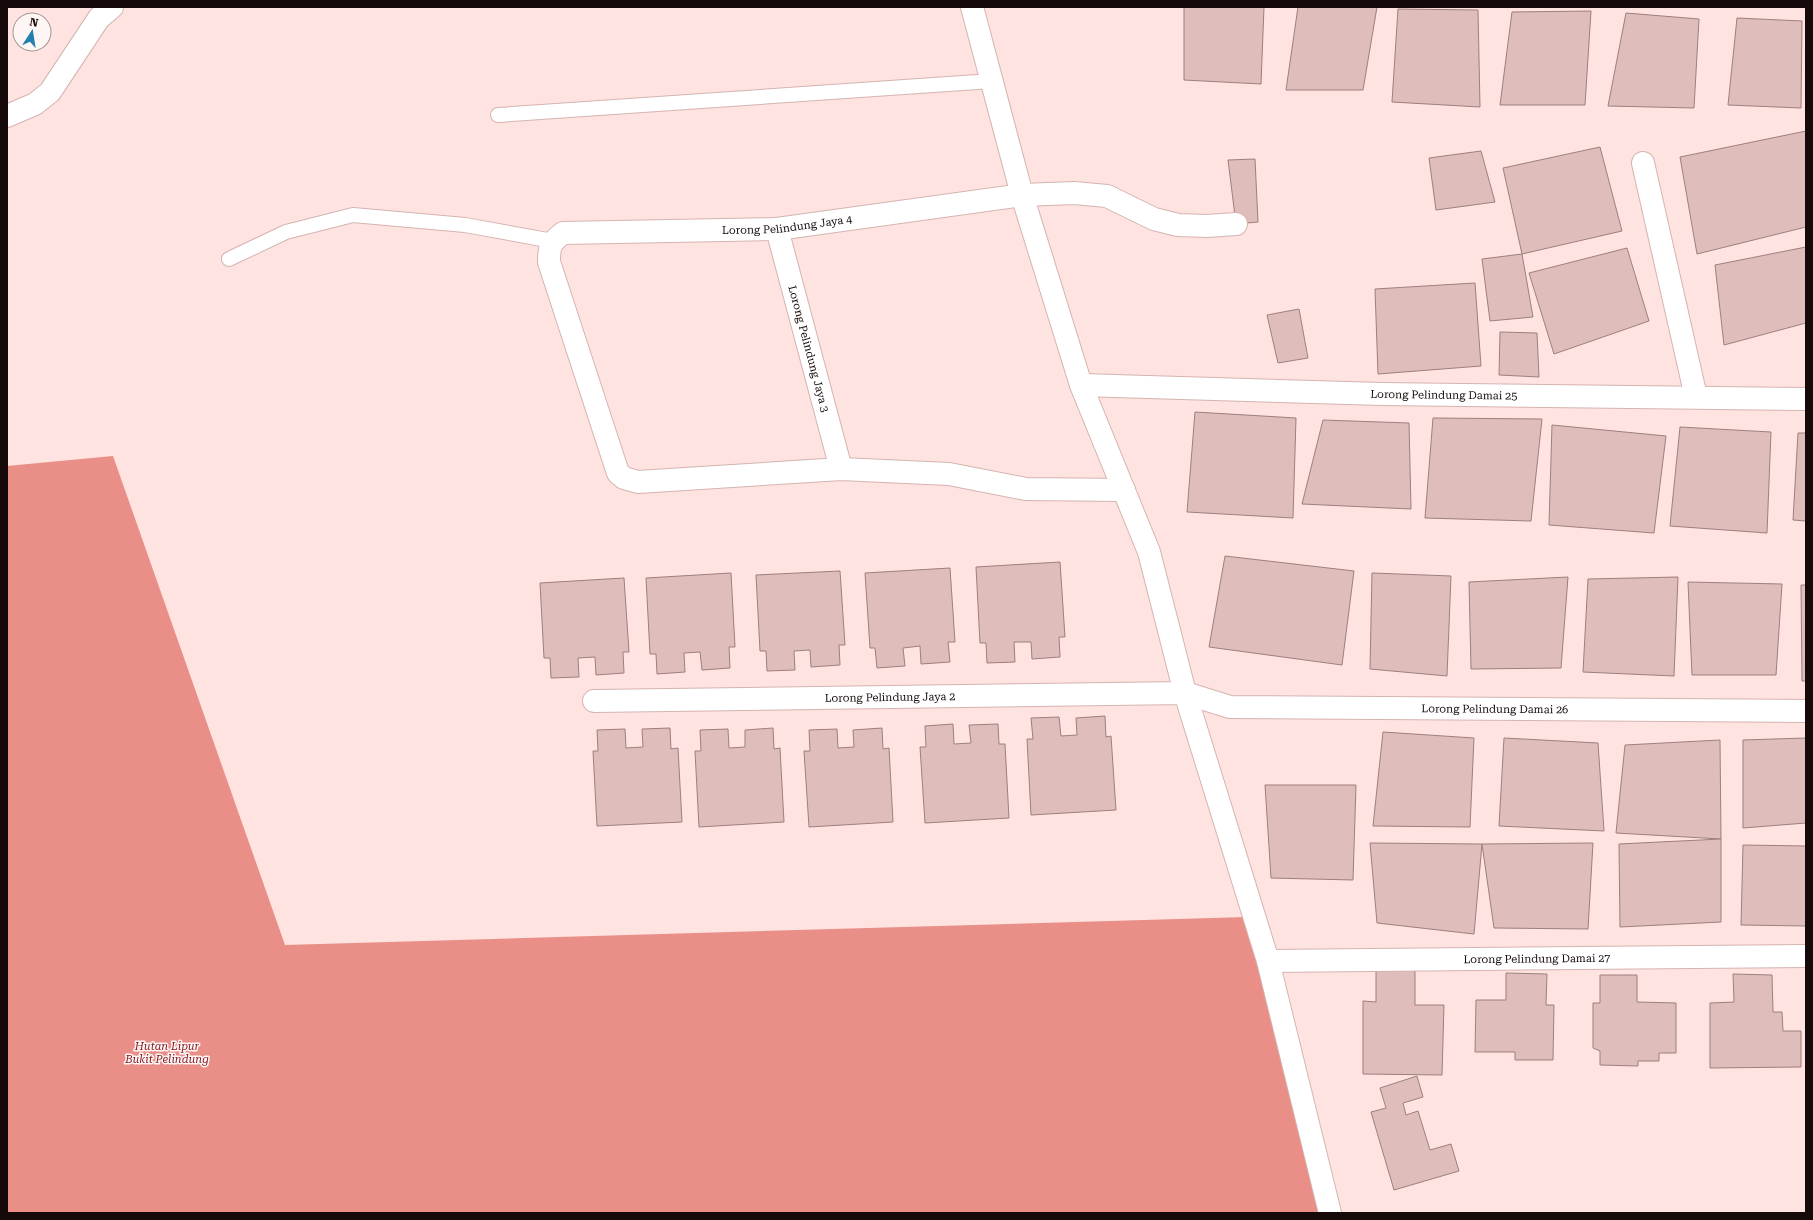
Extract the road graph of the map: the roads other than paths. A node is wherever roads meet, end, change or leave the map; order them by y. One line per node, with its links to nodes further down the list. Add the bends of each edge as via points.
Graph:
1 (112, 7): 5 (street, via 99,18 50,92 35,104)
2 (972, 7): 3 (street)
3 (992, 81): 4 (lane); 7 (street)
4 (498, 115)
5 (7, 116)
6 (1643, 162): 13 (street)
7 (1022, 195): 8 (street, Lorong Pelindung Jaya 4, via 1107,196 1154,219 1178,225); 9 (street, Lorong Pelindung Jaya 4); 12 (street)
8 (1236, 224)
9 (777, 229): 10 (street, Lorong Pelindung Jaya 4, via 563,233); 15 (street, Lorong Pelindung Jaya 3)
10 (553, 241): 11 (lane, via 465,225 353,215 286,232); 15 (street, via 549,249 549,262 618,473 624,478 638,482)
11 (229, 259)
12 (1081, 386): 13 (street, Lorong Pelindung Damai 25, via 1382,394); 16 (street)
13 (1696, 397): 14 (street, Lorong Pelindung Damai 25)
14 (1806, 399)
15 (841, 469): 16 (street, via 936,473 1026,489)
16 (1124, 490): 17 (street, via 1149,552)
17 (1185, 693): 18 (street, Lorong Pelindung Jaya 2); 19 (street, Lorong Pelindung Damai 26, via 1230,707); 21 (street)
18 (594, 701)
19 (1806, 711)
20 (1806, 956): 21 (street, Lorong Pelindung Damai 27)
21 (1268, 961): 22 (street)
22 (1330, 1213)

